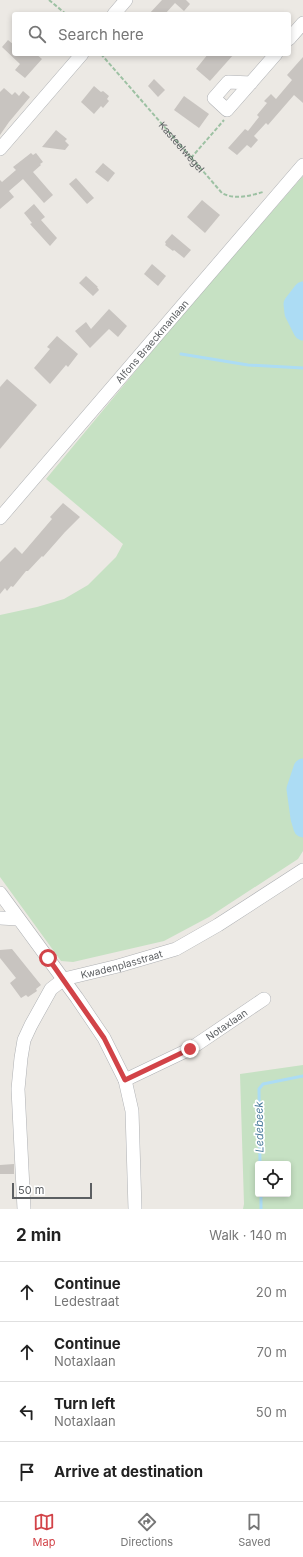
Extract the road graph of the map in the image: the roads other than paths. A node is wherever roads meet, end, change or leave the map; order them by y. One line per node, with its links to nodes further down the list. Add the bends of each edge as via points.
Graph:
1 (126, 0): 2 (street)
2 (116, 12)
3 (303, 23): 4 (street)
4 (291, 37)
5 (80, 56): 8 (street)
6 (274, 56): 7 (street)
7 (251, 83): 7 (street, via 231,81 214,98 227,110)
8 (0, 149)
9 (303, 165): 10 (street, Alfons Braeckmanlaan)
10 (0, 518)
11 (303, 870): 15 (street, Kwadenplasstraat, via 218,926 176,949)
12 (0, 893): 14 (street)
13 (0, 918): 14 (street)
14 (18, 919): 15 (street)
15 (64, 979): 17 (street, via 104,1038); 18 (street, Kwadenplasstraat, via 51,989 24,1040 18,1089)
16 (264, 999): 17 (street, Notaxlaan, via 190,1049)
17 (125, 1080): 19 (street, via 132,1111)
18 (24, 1209)
19 (135, 1209)

